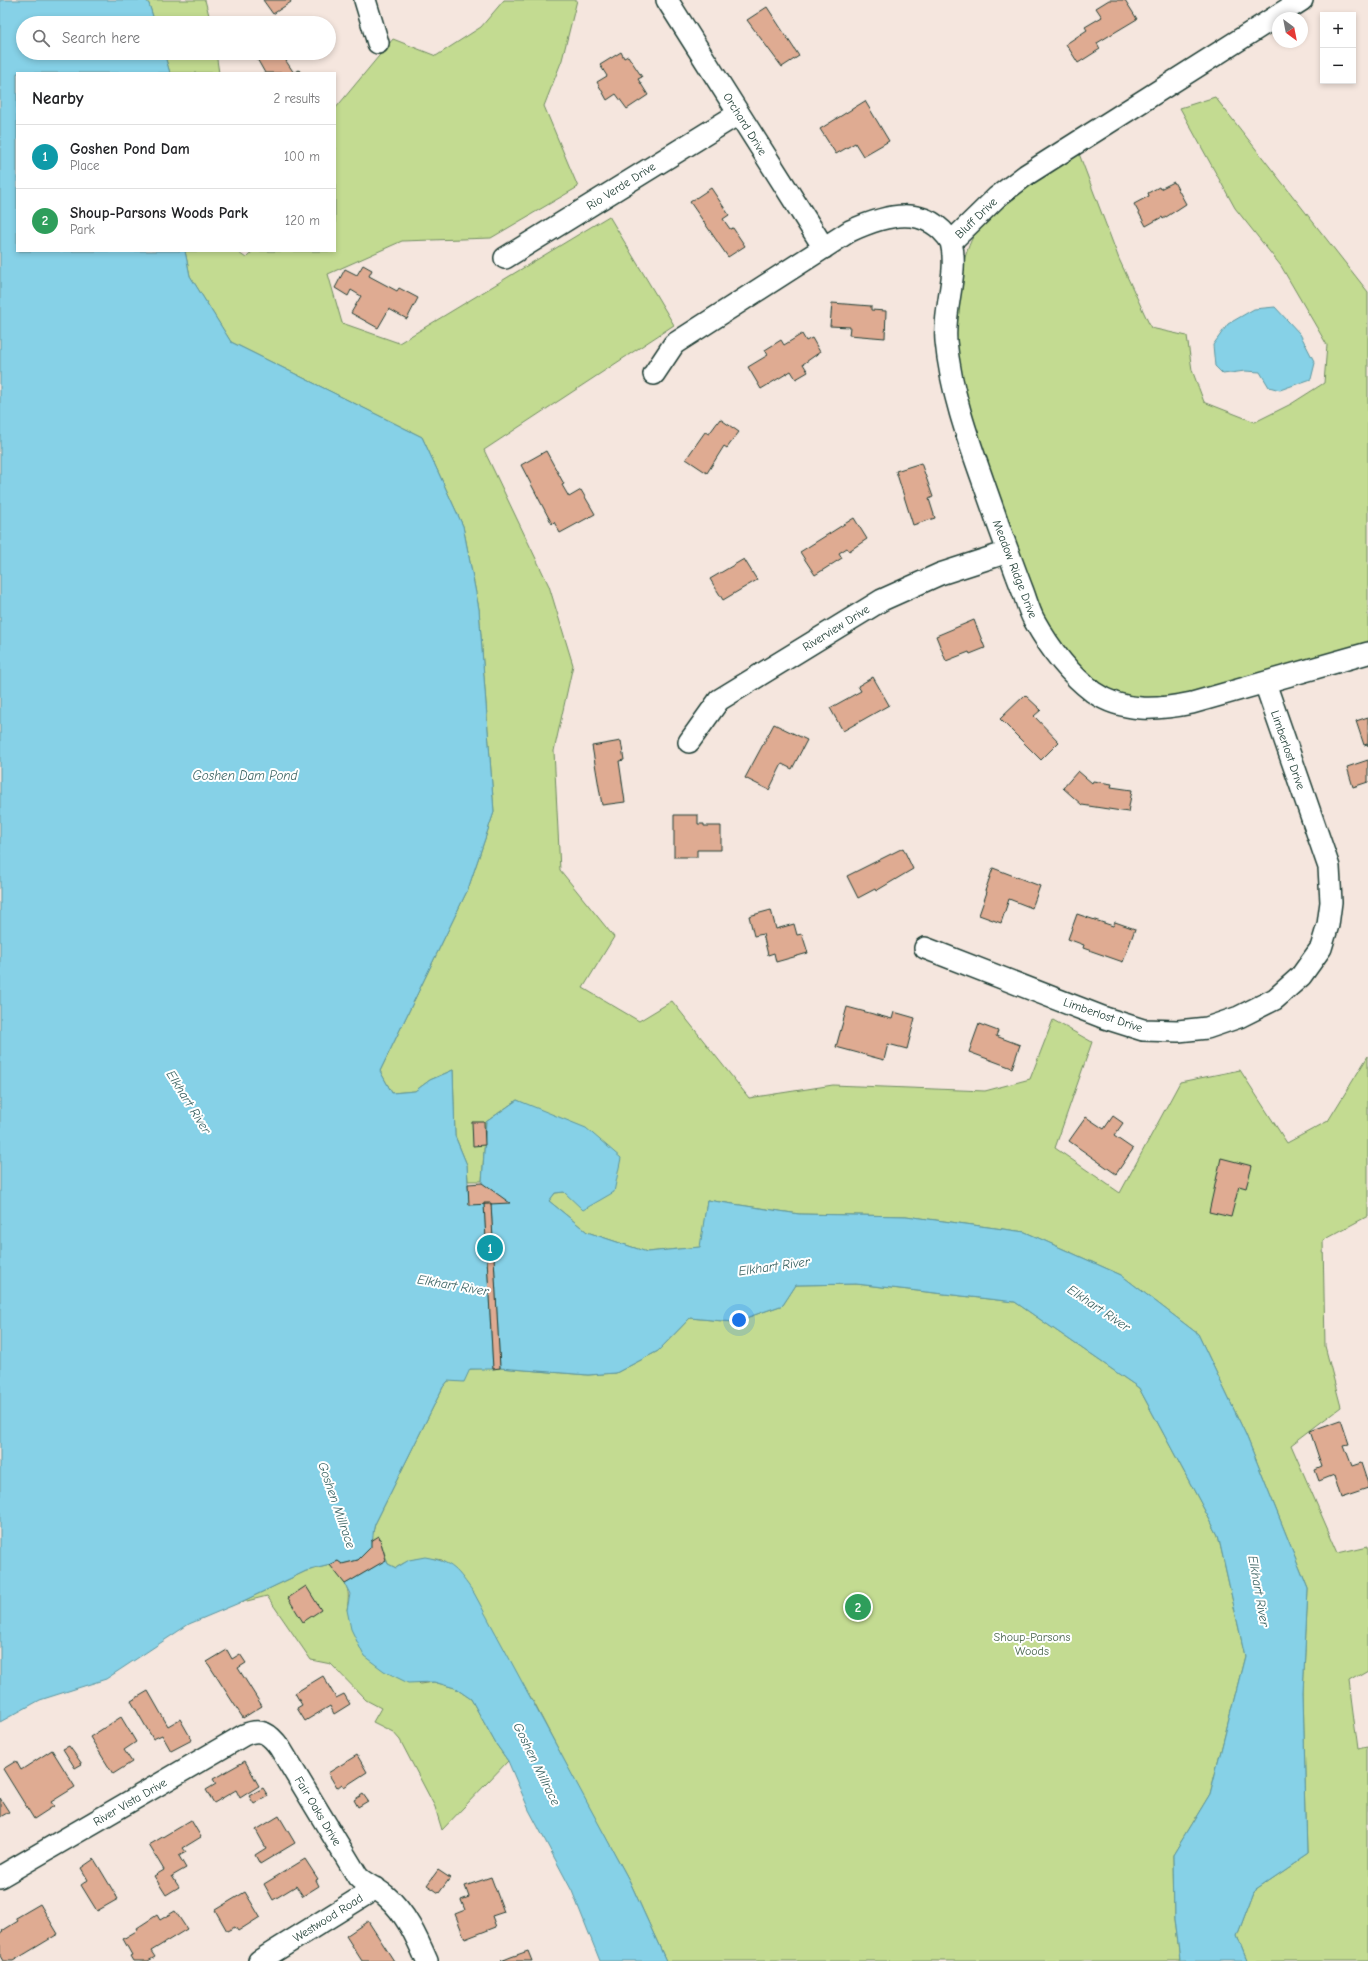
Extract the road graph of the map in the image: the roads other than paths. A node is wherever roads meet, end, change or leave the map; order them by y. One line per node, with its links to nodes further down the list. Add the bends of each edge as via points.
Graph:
1 (365, 0): 4 (street)
2 (667, 0): 5 (street, Orchard Drive)
3 (1302, 0): 6 (street, Bluff Drive, via 1026,174)
4 (378, 43)
5 (738, 114): 7 (street, Orchard Drive); 8 (street, Rio Verde Drive)
6 (951, 242): 7 (street, Bluff Drive, via 939,228 926,221 908,216 890,216 850,231); 10 (street, Meadow Ridge Drive, via 953,259 946,340 950,376 959,410)
7 (824, 248): 9 (street, Bluff Drive, via 674,344)
8 (505, 258)
9 (654, 374)
10 (1008, 552): 12 (street, Meadow Ridge Drive, via 1033,619 1052,649 1074,676 1094,693 1121,705 1141,709 1163,709); 13 (street, Riverview Drive, via 940,574 882,600 719,700)
11 (1368, 653): 12 (street, Meadow Ridge Drive)
12 (1266, 683): 14 (street, Limberlost Drive, via 1329,867 1331,902 1328,926 1321,948 1301,976 1274,999 1239,1017 1207,1028 1178,1032 1143,1030 1105,1018)
13 (689, 742)
14 (925, 948)
15 (261, 1731): 16 (street, River Vista Drive, via 244,1735); 17 (street, Fair Oaks Drive, via 280,1748 358,1877)
16 (0, 1877)
17 (376, 1888): 18 (street, Westwood Road); 19 (street, Fair Oaks Drive, via 396,1906 410,1926)
18 (259, 1961)
19 (427, 1961)

